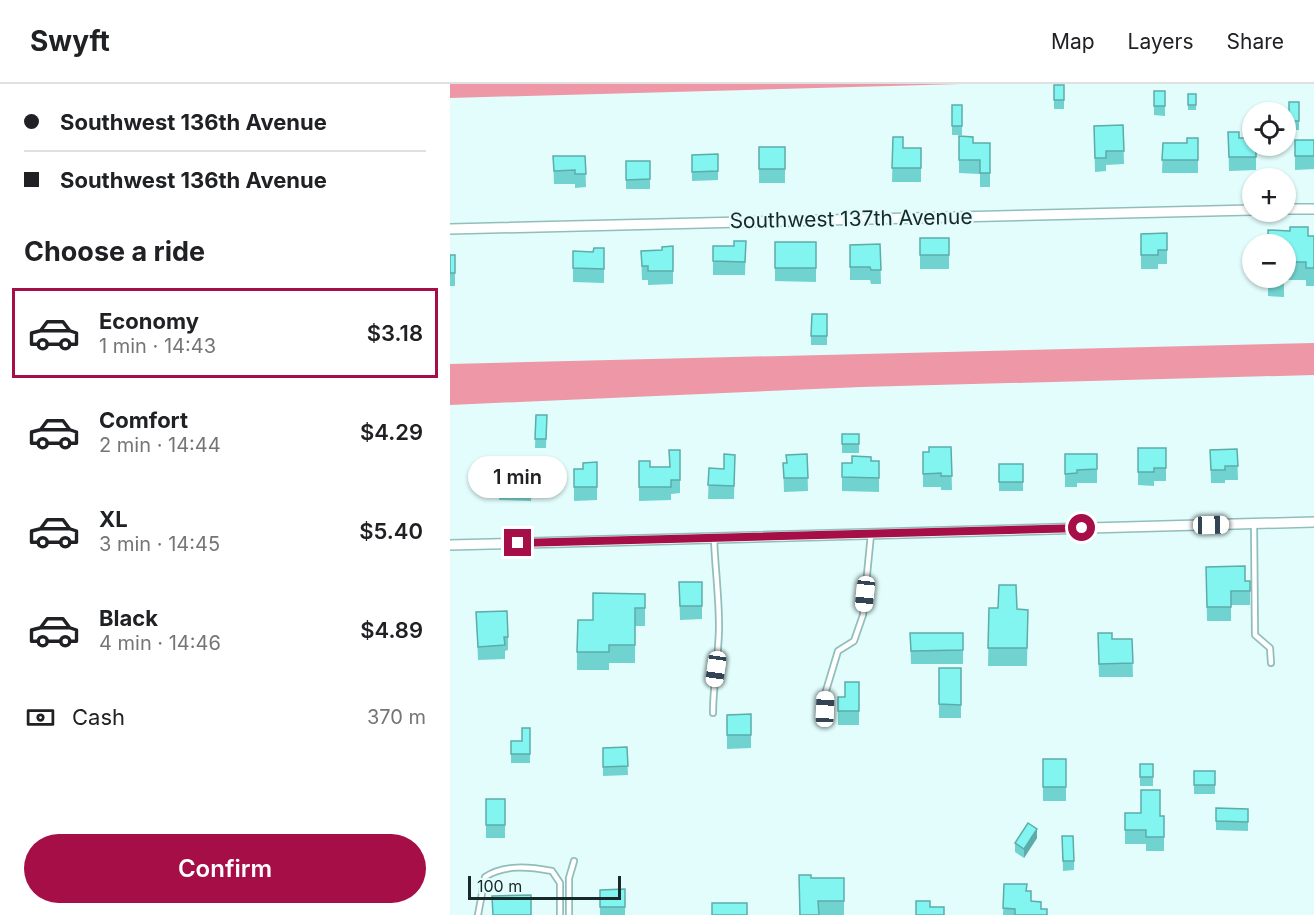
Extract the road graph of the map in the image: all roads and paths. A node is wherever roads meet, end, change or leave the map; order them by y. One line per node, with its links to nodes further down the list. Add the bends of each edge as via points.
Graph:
1 (1296, 209): 2 (street)
2 (1314, 209)
3 (1242, 210): 4 (street, Southwest 137th Avenue)
4 (450, 229)
5 (1314, 522): 6 (street)
6 (1254, 524): 7 (street); 10 (lane, via 1255,635 1270,648)
7 (871, 534): 8 (street); 11 (lane, via 863,615 854,641 838,651 825,694)
8 (714, 538): 9 (street); 12 (lane, via 719,651)
9 (450, 545)
10 (1271, 663)
11 (825, 709)
12 (713, 713)
13 (574, 861): 16 (lane, via 568,889)
14 (478, 915): 15 (lane, via 485,877 496,870 534,868 552,872 560,883)
15 (560, 915)
16 (569, 915)

